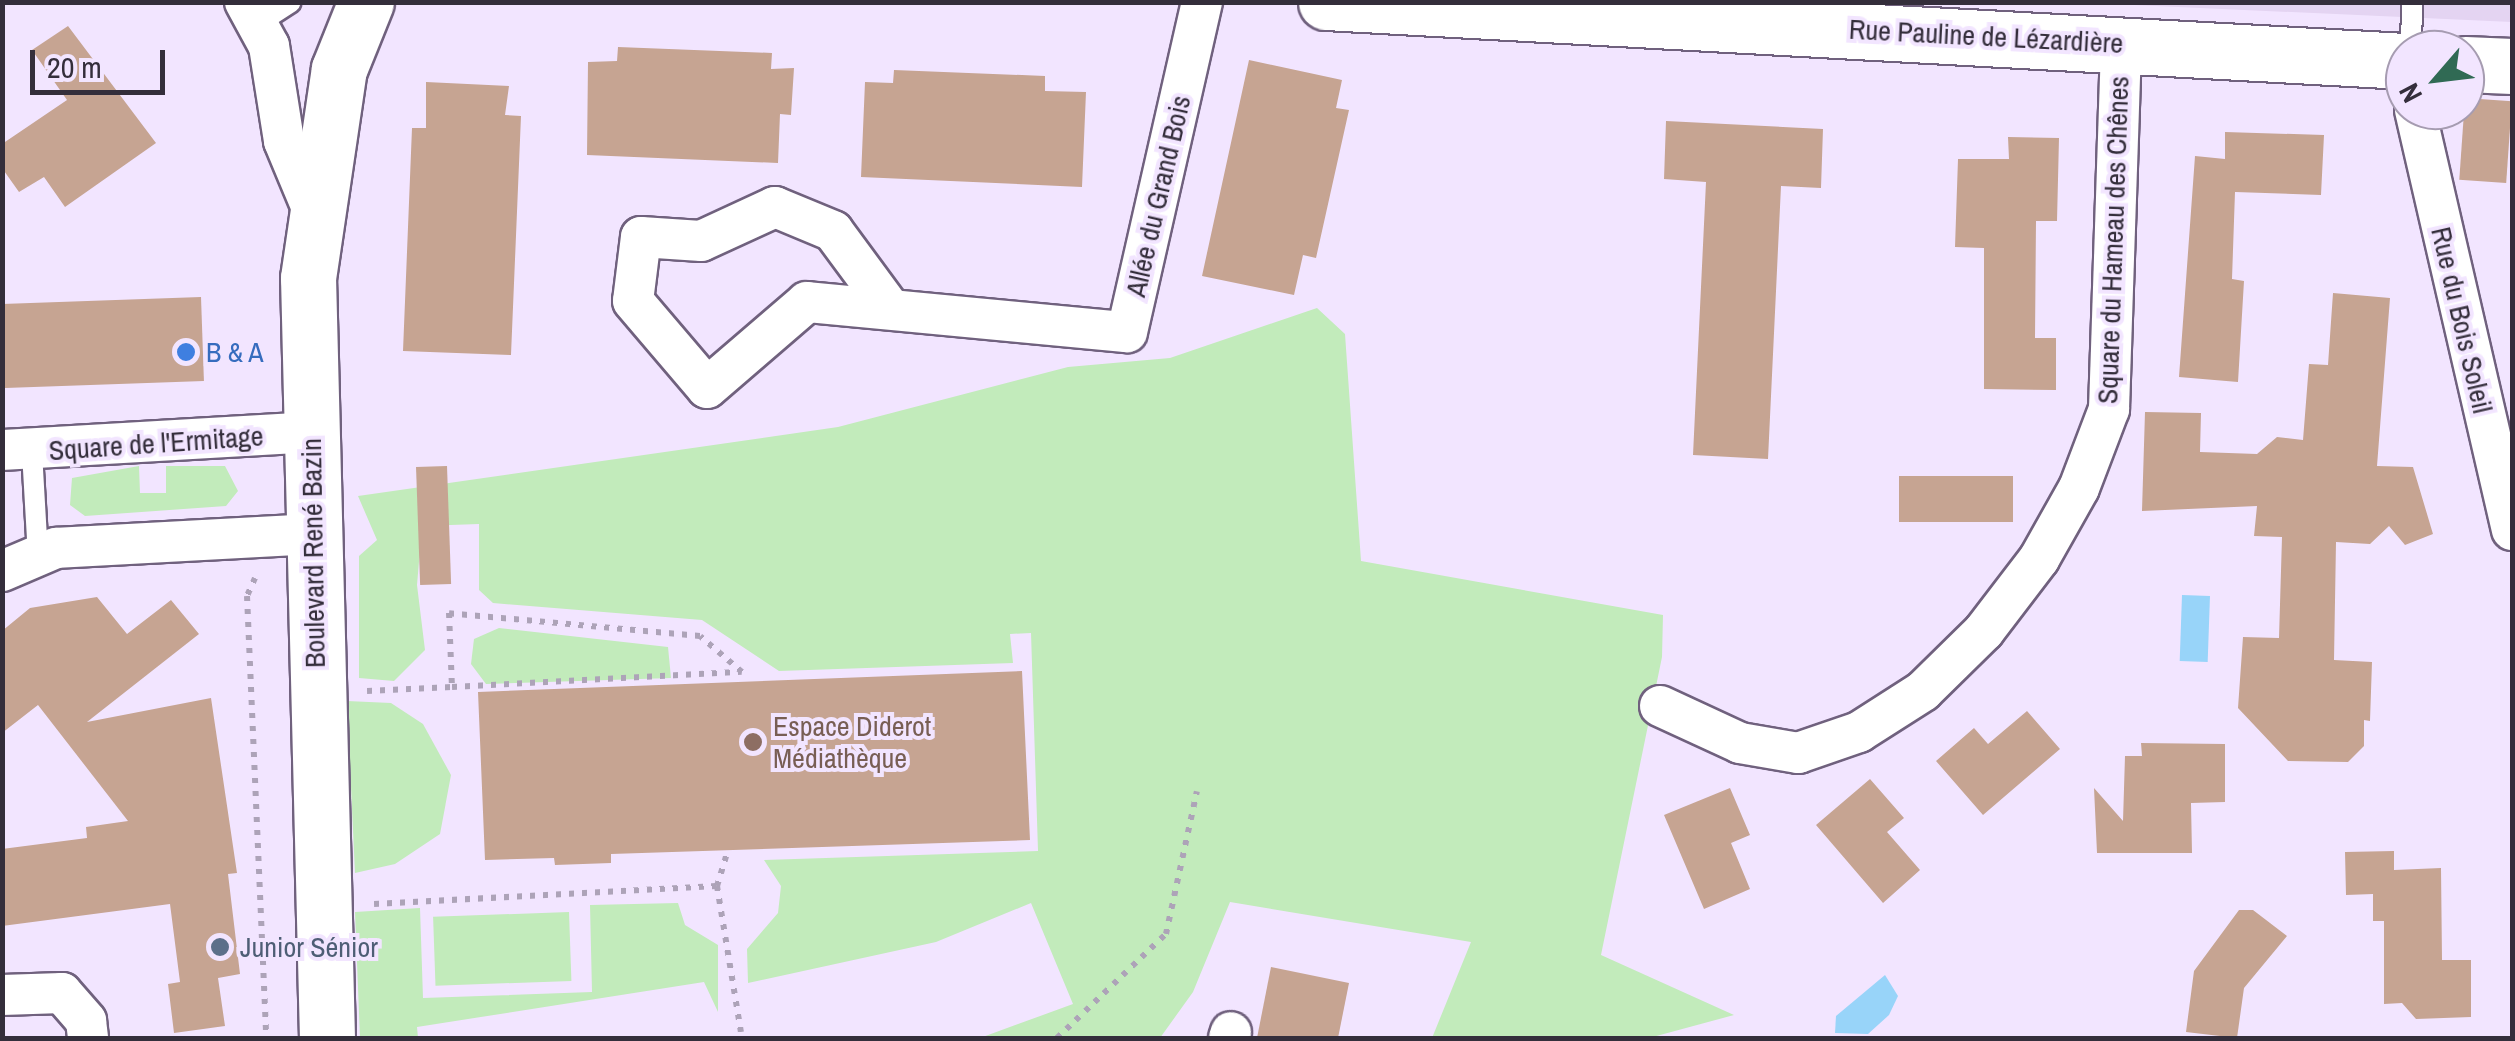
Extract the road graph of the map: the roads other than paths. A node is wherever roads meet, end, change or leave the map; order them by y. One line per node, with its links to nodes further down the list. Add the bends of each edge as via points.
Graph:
1 (291, 2): 7 (lane)
2 (325, 2): 3 (main road); 13 (main road, Boulevard René Bazin)
3 (363, 2): 13 (main road, Boulevard René Bazin)
4 (1202, 2): 16 (street, Allée du Grand Bois, via 1127,332)
5 (1326, 2): 9 (main road, Rue Pauline de Lézardière)
6 (2412, 2): 8 (lane)
7 (251, 13): 15 (street, via 269,46 284,140)
8 (2411, 30)
9 (2121, 42): 10 (main road, Rue Pauline de Lézardière); 22 (street, Square du Hameau des Chênes, via 2109,409 2079,488 2039,560 1984,632 1923,691 1860,732 1798,754 1740,742)
10 (2385, 60)
11 (2485, 65): 12 (main road)
12 (2512, 66)
13 (339, 69): 15 (main road, Boulevard René Bazin)
14 (2420, 130): 19 (street, Rue du Bois Soleil)
15 (316, 218): 17 (main road, Boulevard René Bazin)
16 (890, 307): 16 (street, Allée du Grand Bois, via 807,302 707,388 633,301 641,237 701,242 775,207 833,232)
17 (310, 432): 18 (street, Square de l'Ermitage); 20 (main road, Boulevard René Bazin)
18 (17, 451): 21 (lane)
19 (2512, 530)
20 (293, 535): 21 (street, via 56,548); 25 (main road, Boulevard René Bazin, via 316,694)
21 (20, 563)
22 (1660, 706)
23 (2, 995): 24 (street, via 62,993 86,1021)
24 (88, 1038)
25 (327, 1038)

